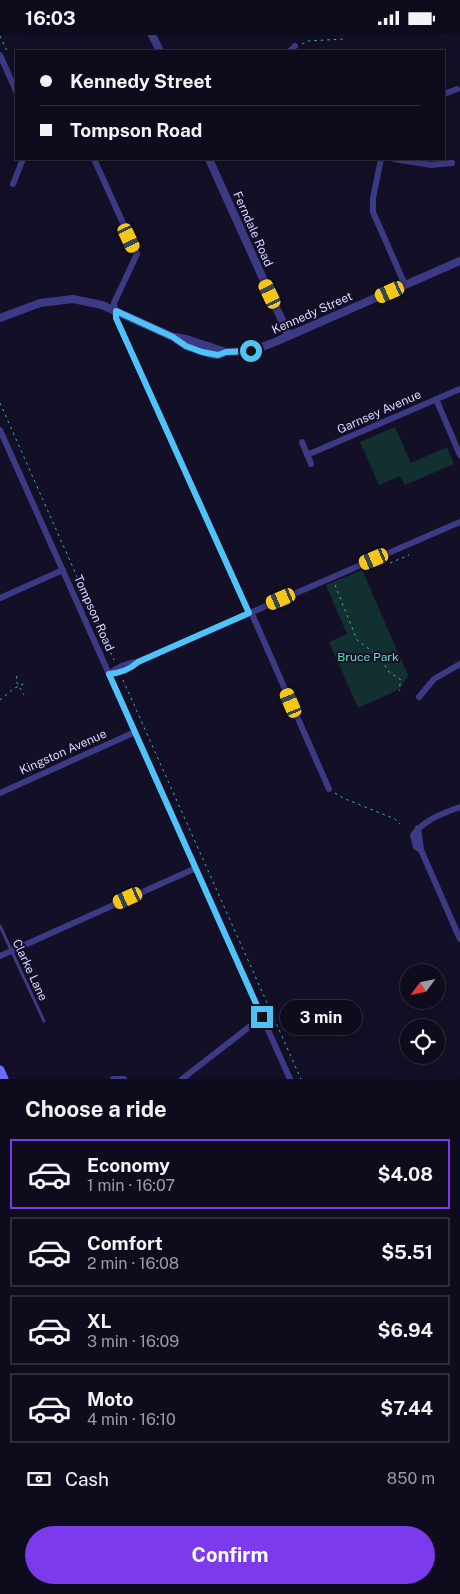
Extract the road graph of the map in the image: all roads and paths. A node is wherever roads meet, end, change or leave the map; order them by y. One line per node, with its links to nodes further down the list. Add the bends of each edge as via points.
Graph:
1 (152, 35): 4 (street)
2 (343, 39): 3 (path, via 308,41)
3 (295, 46): 5 (street)
4 (160, 50)
5 (291, 50)
6 (0, 55): 7 (street)
7 (15, 89)
8 (457, 89): 9 (street)
9 (445, 94)
10 (23, 160): 16 (street)
11 (94, 160): 19 (street, via 137,254 114,303)
12 (208, 160): 21 (street, Ferndale Road)
13 (381, 160): 18 (street, via 373,212)
14 (400, 160): 15 (street, via 431,165)
15 (452, 163)
16 (13, 184)
17 (460, 261): 18 (street, Kennedy Street)
18 (405, 285): 21 (street, Kennedy Street)
19 (116, 311): 20 (street, Kennedy Street, via 88,301 64,299 40,303); 21 (street, Kennedy Street, via 173,337 226,352 251,351); 36 (street, via 116,318)
20 (0, 319)
21 (289, 336)
22 (460, 389): 23 (street, Garnsey Avenue)
23 (436, 399): 27 (street, Garnsey Avenue); 28 (street)
24 (0, 403): 38 (path)
25 (0, 430): 33 (street, Tompson Road)
26 (302, 443): 27 (street)
27 (307, 455): 29 (street)
28 (460, 455)
29 (311, 463)
30 (460, 522): 34 (street)
31 (409, 555): 32 (path)
32 (390, 563)
33 (63, 570): 35 (street); 39 (street, Tompson Road)
34 (332, 577): 36 (street); 43 (path, via 357,640 382,658 388,671 402,680)
35 (0, 598)
36 (250, 612): 38 (street, via 130,668); 48 (street)
37 (460, 664): 45 (street, via 434,679)
38 (119, 670): 39 (street); 65 (path)
39 (109, 674): 47 (street, Tompson Road)
40 (17, 675): 42 (path)
41 (27, 683): 42 (path)
42 (18, 687): 44 (path); 46 (path)
43 (400, 691)
44 (24, 695)
45 (419, 697)
46 (0, 699)
47 (135, 732): 49 (street, Kingston Avenue); 52 (street, Tompson Road)
48 (328, 789): 51 (path)
49 (0, 793)
50 (460, 807): 54 (street, via 418,828 421,850)
51 (400, 823)
52 (196, 868): 55 (street); 57 (street, Tompson Road)
53 (0, 926): 55 (lane, Clarke Lane)
54 (460, 939)
55 (11, 951): 56 (street); 58 (lane, Clarke Lane)
56 (0, 956)
57 (262, 1017): 63 (street); 64 (street, Tompson Road)
58 (44, 1021)
59 (0, 1069): 60 (main road)
60 (4, 1079)
61 (113, 1079): 62 (street)
62 (124, 1079)
63 (182, 1079)
64 (290, 1079)
65 (301, 1079)

